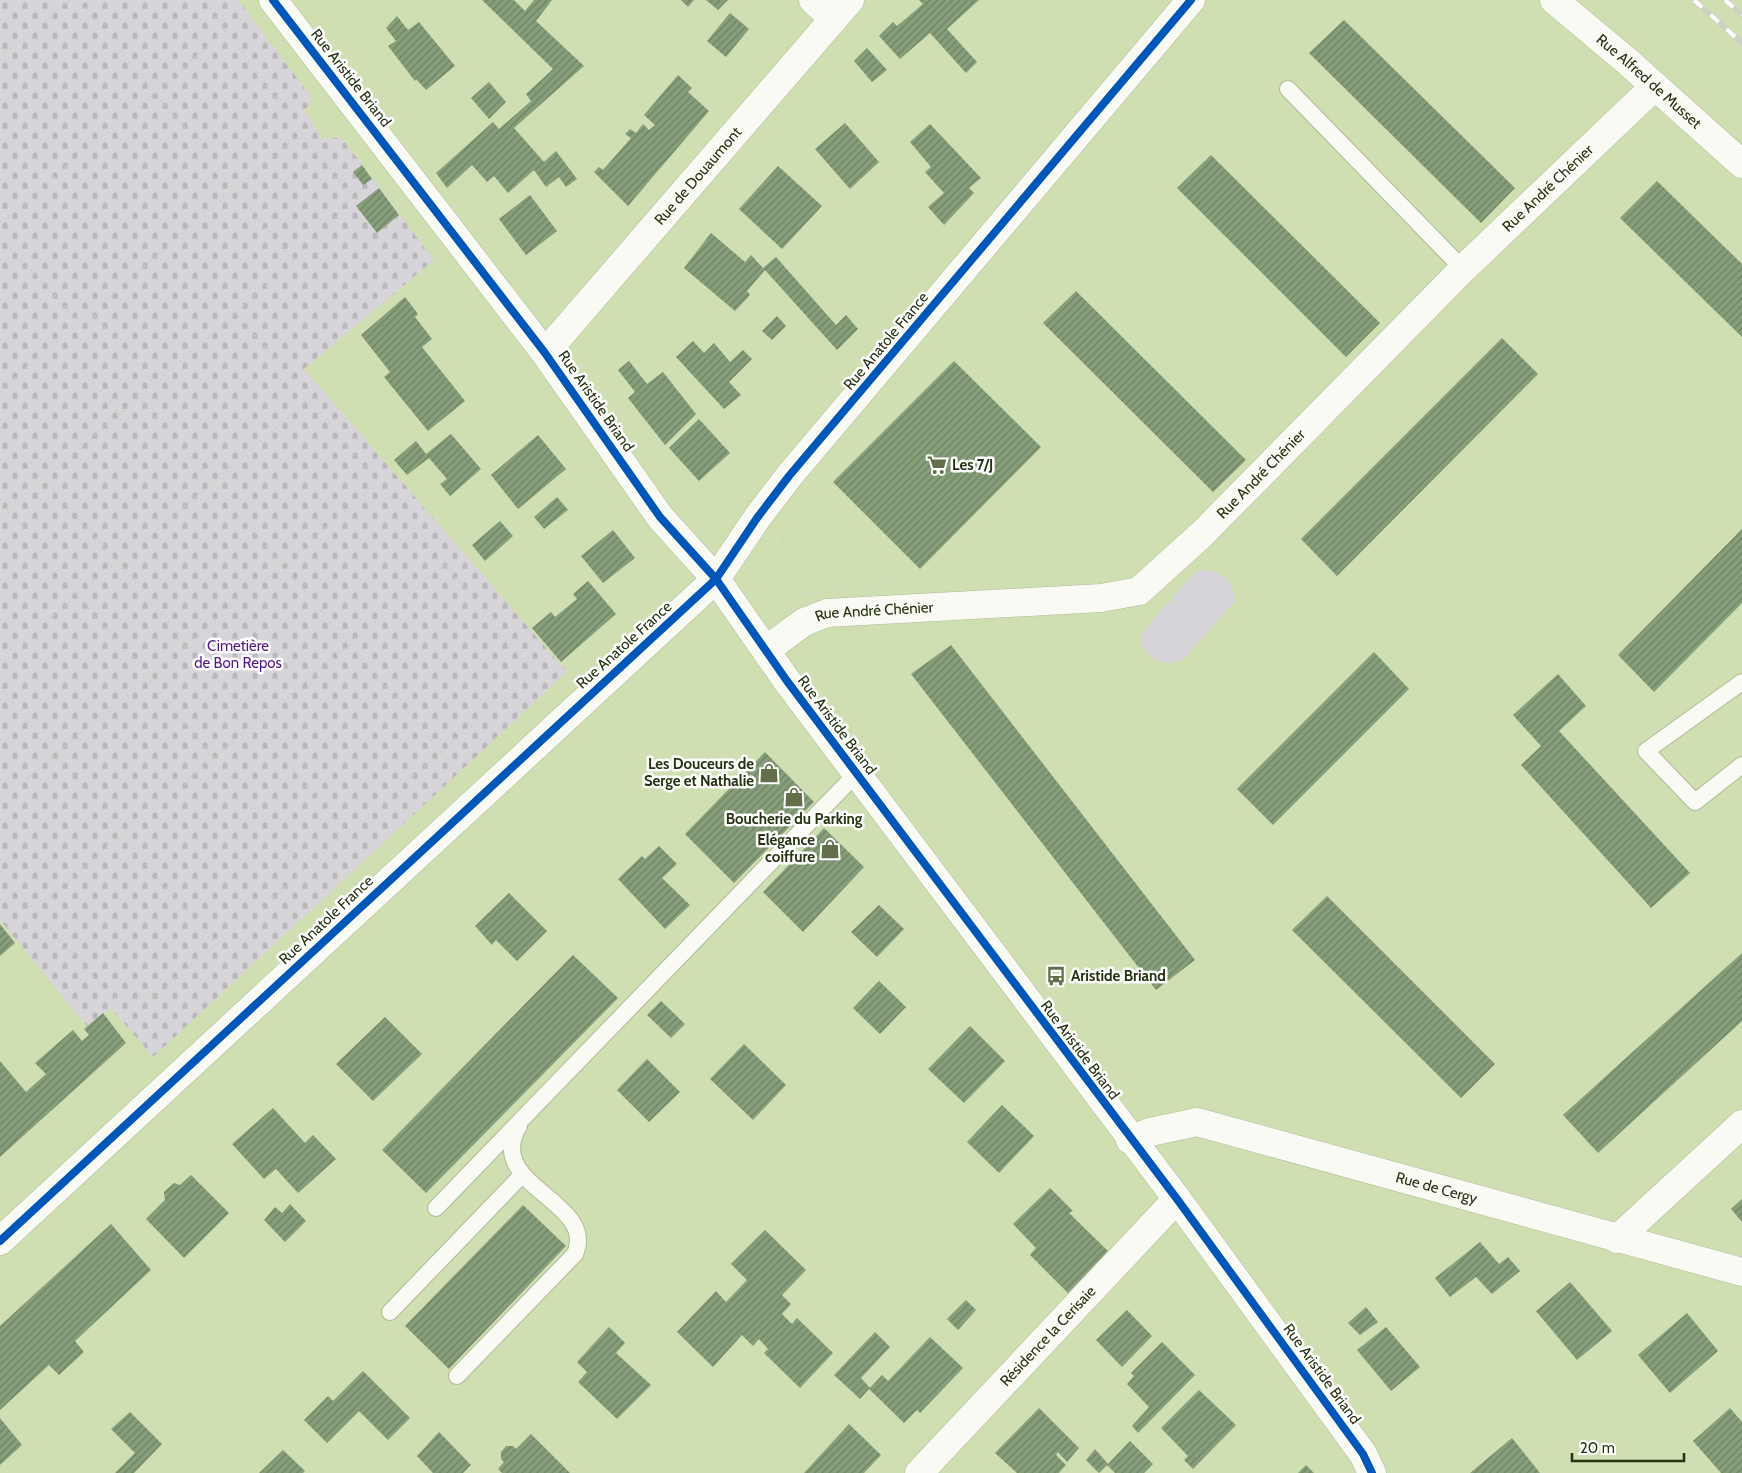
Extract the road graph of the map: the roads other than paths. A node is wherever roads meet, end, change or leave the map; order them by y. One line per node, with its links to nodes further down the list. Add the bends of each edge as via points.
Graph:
1 (273, 0): 10 (street, Rue Aristide Briand)
2 (813, 0): 5 (street)
3 (1191, 0): 11 (street, Rue Anatole France, via 790,476)
4 (1554, 0): 6 (street, Rue Alfred de Musset)
5 (842, 9): 10 (street, Rue de Douaumont)
6 (1655, 86): 8 (street, Rue Alfred de Musset); 9 (street, Rue André Chénier)
7 (1288, 88): 9 (lane)
8 (1742, 164)
9 (1463, 269): 12 (street, Rue André Chénier, via 1202,534 1139,592 1101,598 827,613 804,622)
10 (545, 353): 11 (street, Rue Aristide Briand, via 660,517)
11 (716, 579): 12 (street, Rue Aristide Briand); 23 (street, Rue Anatole France)
12 (766, 650): 15 (street, Rue Aristide Briand)
13 (1742, 682): 14 (lane, via 1646,751 1695,802)
14 (1742, 765)
15 (856, 774): 16 (lane); 18 (street, Rue Aristide Briand)
16 (523, 1120): 19 (lane, via 514,1140 513,1152); 21 (lane)
17 (1742, 1124): 22 (street)
18 (1130, 1140): 20 (street, Rue Aristide Briand); 22 (street, Rue de Cergy, via 1150,1132 1197,1122)
19 (522, 1175): 25 (lane); 26 (lane, via 571,1218 579,1235 579,1245)
20 (1177, 1200): 27 (street, Résidence la Cerisaie); 28 (street, Rue Aristide Briand, via 1363,1454)
21 (436, 1208)
22 (1618, 1239): 24 (street, Rue de Cergy)
23 (0, 1241)
24 (1742, 1272)
25 (390, 1312)
26 (457, 1376)
27 (919, 1473)
28 (1372, 1473)

